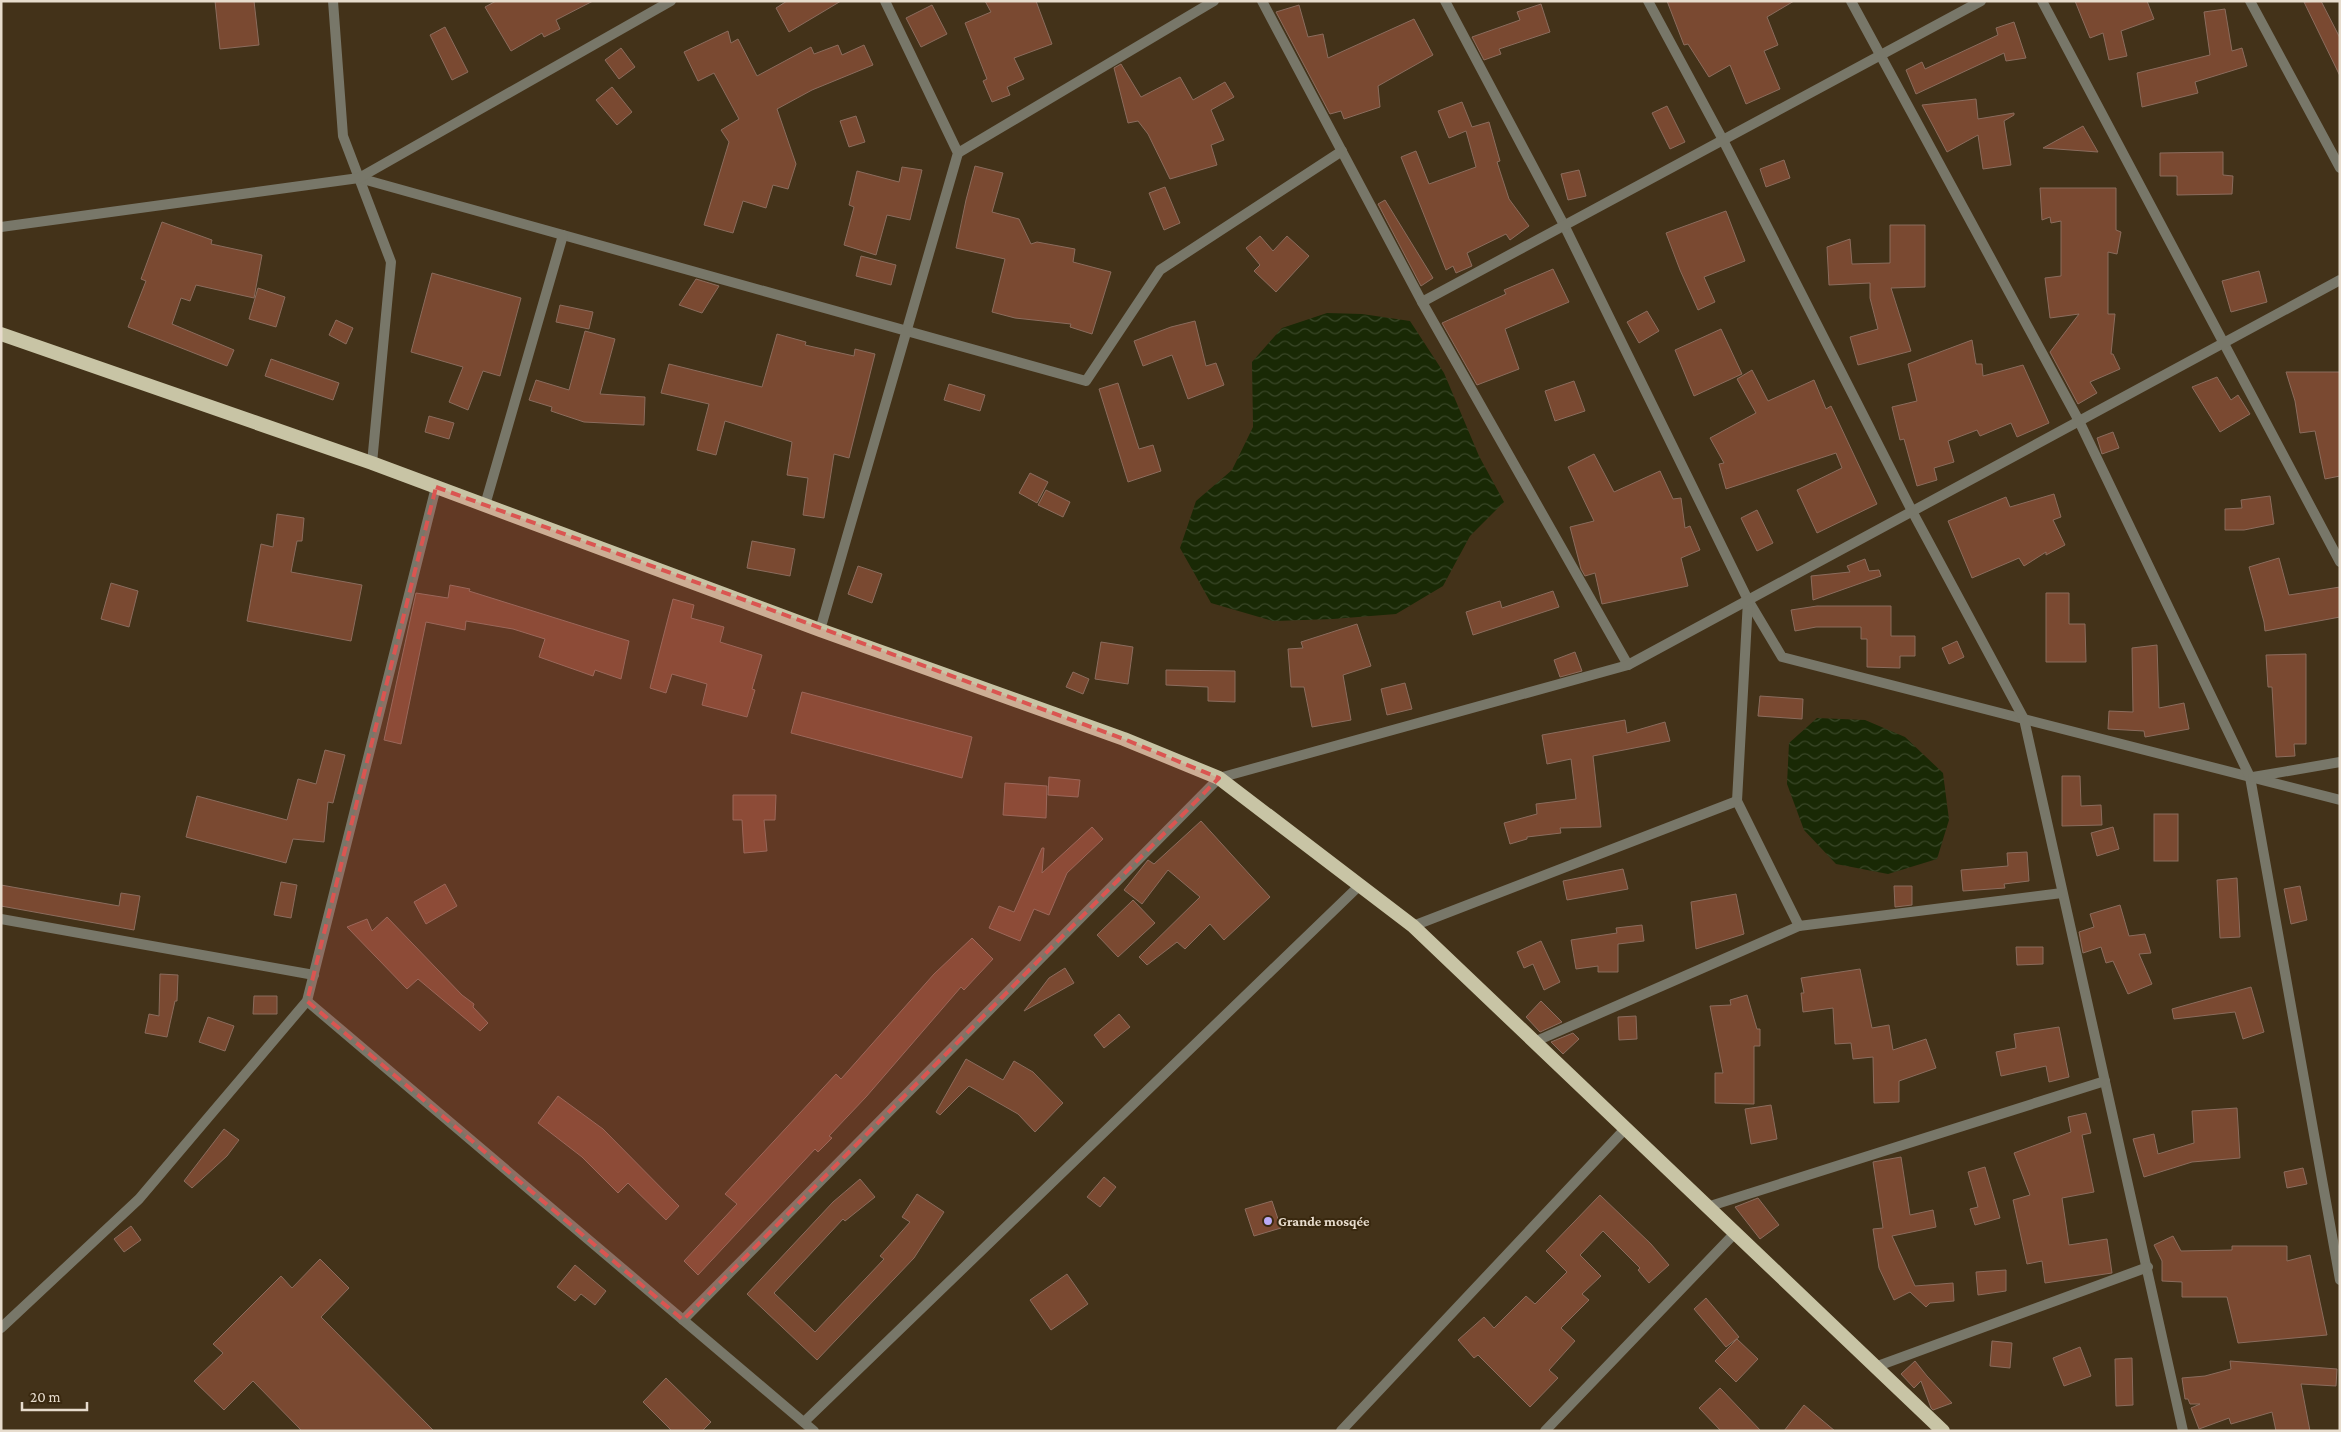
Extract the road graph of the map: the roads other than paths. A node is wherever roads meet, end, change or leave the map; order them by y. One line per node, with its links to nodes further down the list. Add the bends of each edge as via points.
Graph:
1 (333, 1): 17 (street, via 343,136)
2 (671, 1): 17 (street)
3 (885, 1): 15 (street)
4 (1214, 1): 15 (street)
5 (1262, 1): 14 (street)
6 (1445, 1): 18 (street)
7 (1648, 1): 13 (street)
8 (1851, 1): 12 (street)
9 (1981, 1): 12 (street)
10 (2042, 1): 25 (street)
11 (2250, 1): 16 (street)
12 (1880, 56): 13 (street); 26 (street)
13 (1723, 140): 18 (street); 30 (street)
14 (1342, 151): 22 (street); 23 (street, via 1160,270 1086,381)
15 (958, 153): 23 (street)
16 (2340, 168)
17 (359, 178): 19 (street); 20 (street); 27 (street, via 391,262)
18 (1564, 225): 22 (street); 32 (street)
19 (1, 227)
20 (563, 235): 23 (street); 29 (street)
21 (2340, 280): 25 (street)
22 (1422, 302): 34 (street)
23 (907, 330): 33 (street)
24 (1, 334): 27 (highway)
25 (2224, 343): 26 (street); 31 (street)
26 (2079, 421): 30 (street); 37 (street)
27 (372, 463): 28 (highway)
28 (436, 487): 29 (highway); 46 (street)
29 (485, 505): 33 (highway)
30 (1912, 511): 32 (street); 35 (street)
31 (2340, 562)
32 (1748, 600): 34 (street); 35 (street, via 1782,657); 40 (street)
33 (820, 630): 38 (highway, via 1124,738)
34 (1628, 665): 38 (street)
35 (2024, 719): 37 (street); 42 (street)
36 (2340, 762): 37 (street)
37 (2250, 777): 39 (street); 54 (street)
38 (1219, 778): 41 (highway); 55 (street)
39 (2340, 800)
40 (1737, 802): 44 (street); 45 (street)
41 (1360, 886): 44 (highway); 58 (street)
42 (2062, 893): 45 (street); 49 (street)
43 (1, 919): 46 (street)
44 (1413, 926): 48 (highway)
45 (1799, 926): 48 (street)
46 (314, 975): 47 (street)
47 (307, 1001): 55 (street); 56 (street, via 139,1199)
48 (1534, 1042): 50 (highway)
49 (2105, 1081): 51 (street); 53 (street)
50 (1625, 1129): 51 (highway); 60 (street)
51 (1708, 1207): 52 (highway)
52 (1734, 1234): 57 (highway); 61 (street)
53 (2148, 1267): 57 (street); 63 (street)
54 (2340, 1280)
55 (683, 1320): 58 (street)
56 (1, 1328)
57 (1875, 1367): 62 (highway)
58 (804, 1422): 59 (street)
59 (814, 1431)
60 (1341, 1431)
61 (1544, 1431)
62 (1943, 1431)
63 (2183, 1431)

